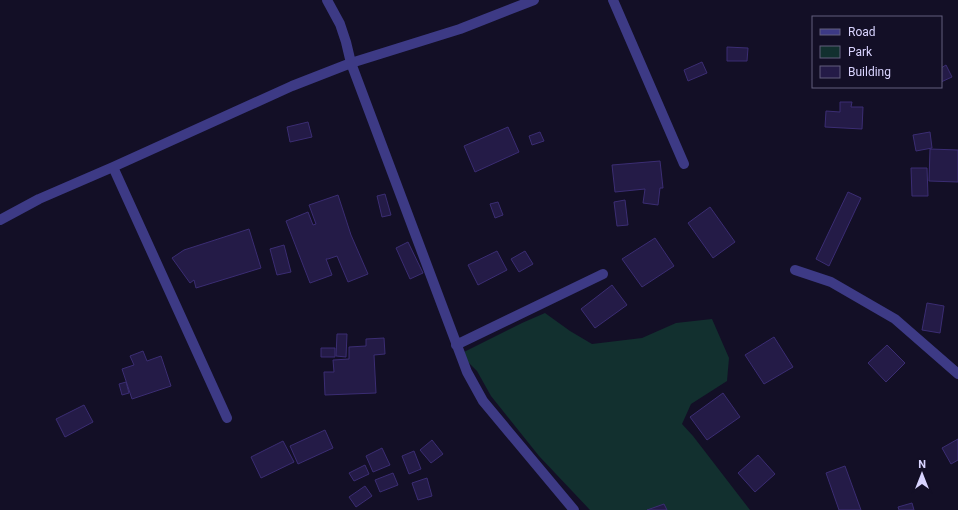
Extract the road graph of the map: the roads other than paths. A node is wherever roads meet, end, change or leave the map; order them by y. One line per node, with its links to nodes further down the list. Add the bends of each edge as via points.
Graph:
1 (327, 0): 4 (street, via 340,24)
2 (534, 0): 4 (street, via 460,29)
3 (613, 0): 5 (street)
4 (351, 63): 6 (street, via 292,86); 10 (street)
5 (684, 164)
6 (113, 167): 7 (street, via 39,199); 12 (street)
7 (0, 220)
8 (795, 270): 11 (street, via 831,282 895,319)
9 (602, 274): 10 (street)
10 (456, 345): 13 (street, via 483,401)
11 (958, 374)
12 (227, 418)
13 (574, 510)

